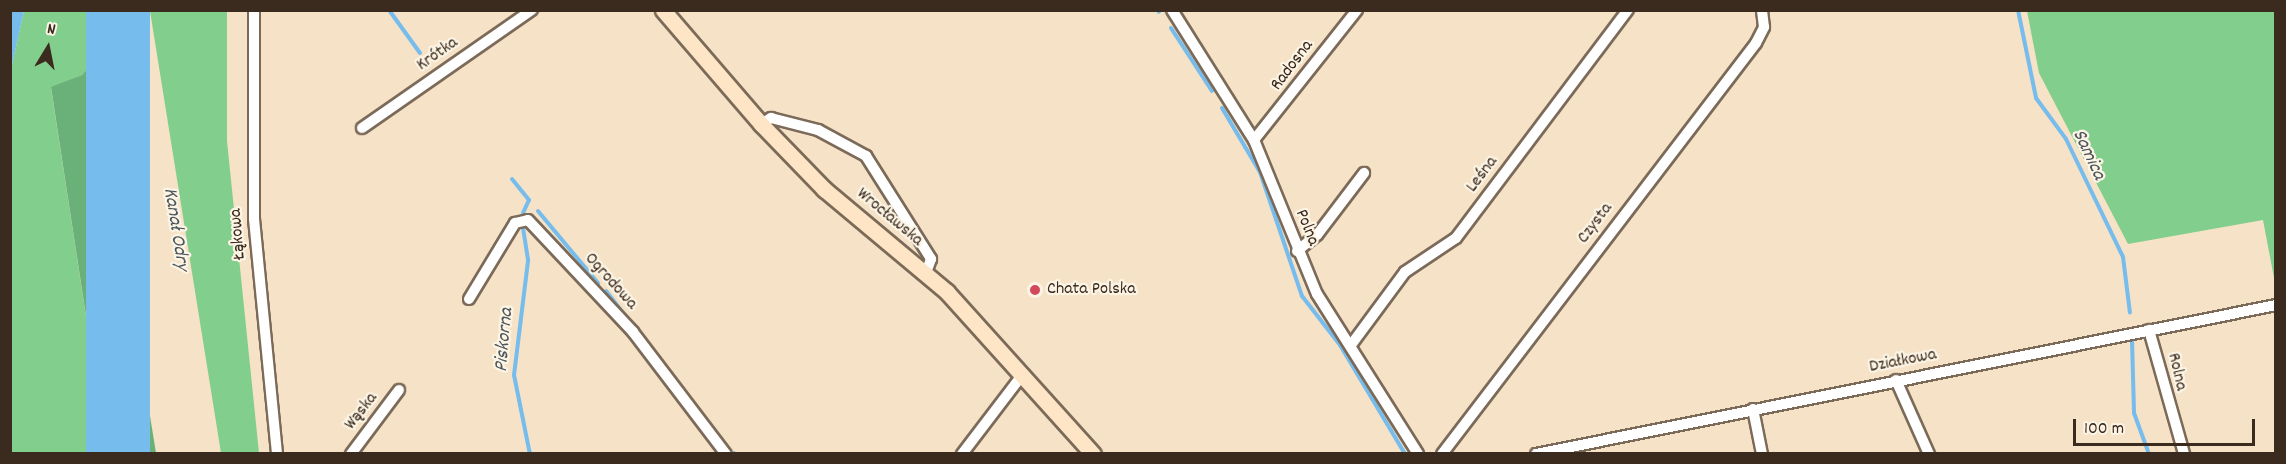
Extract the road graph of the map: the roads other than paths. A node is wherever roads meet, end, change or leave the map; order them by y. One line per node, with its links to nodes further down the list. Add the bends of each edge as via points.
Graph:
1 (254, 10): 22 (street, Łąkowa, via 254,219)
2 (532, 10): 9 (street, Krótka)
3 (663, 10): 8 (main road, Wrocławska)
4 (1357, 10): 10 (street, Radosna)
5 (1628, 10): 17 (street, Leśna, via 1456,238 1405,272)
6 (1762, 10): 28 (street, Czysta, via 1764,27 1756,43)
7 (1172, 11): 10 (street, Polna)
8 (761, 124): 13 (main road, Wrocławska, via 824,189); 13 (street, via 771,118 818,130 866,156 931,259)
9 (362, 128)
10 (1254, 140): 12 (street, Polna)
11 (1364, 173): 12 (street, via 1317,236)
12 (1297, 251): 17 (street, Polna)
13 (926, 273): 18 (main road, Wrocławska)
14 (469, 299): 24 (street, Ogrodowa, via 515,223 528,220 633,332)
15 (2276, 305): 16 (street, Działkowa)
16 (2149, 330): 19 (street, Działkowa); 32 (street, Rolna)
17 (1351, 345): 27 (street, Polna)
18 (1023, 374): 25 (street); 26 (main road, Wrocławska)
19 (1896, 380): 21 (street, Działkowa); 31 (street)
20 (399, 390): 23 (street, Wąska)
21 (1753, 409): 29 (street, Działkowa); 30 (street)
22 (277, 453)
23 (351, 453)
24 (726, 453)
25 (962, 453)
26 (1093, 453)
27 (1418, 453)
28 (1442, 453)
29 (1536, 453)
30 (1762, 453)
31 (1929, 453)
32 (2184, 453)

